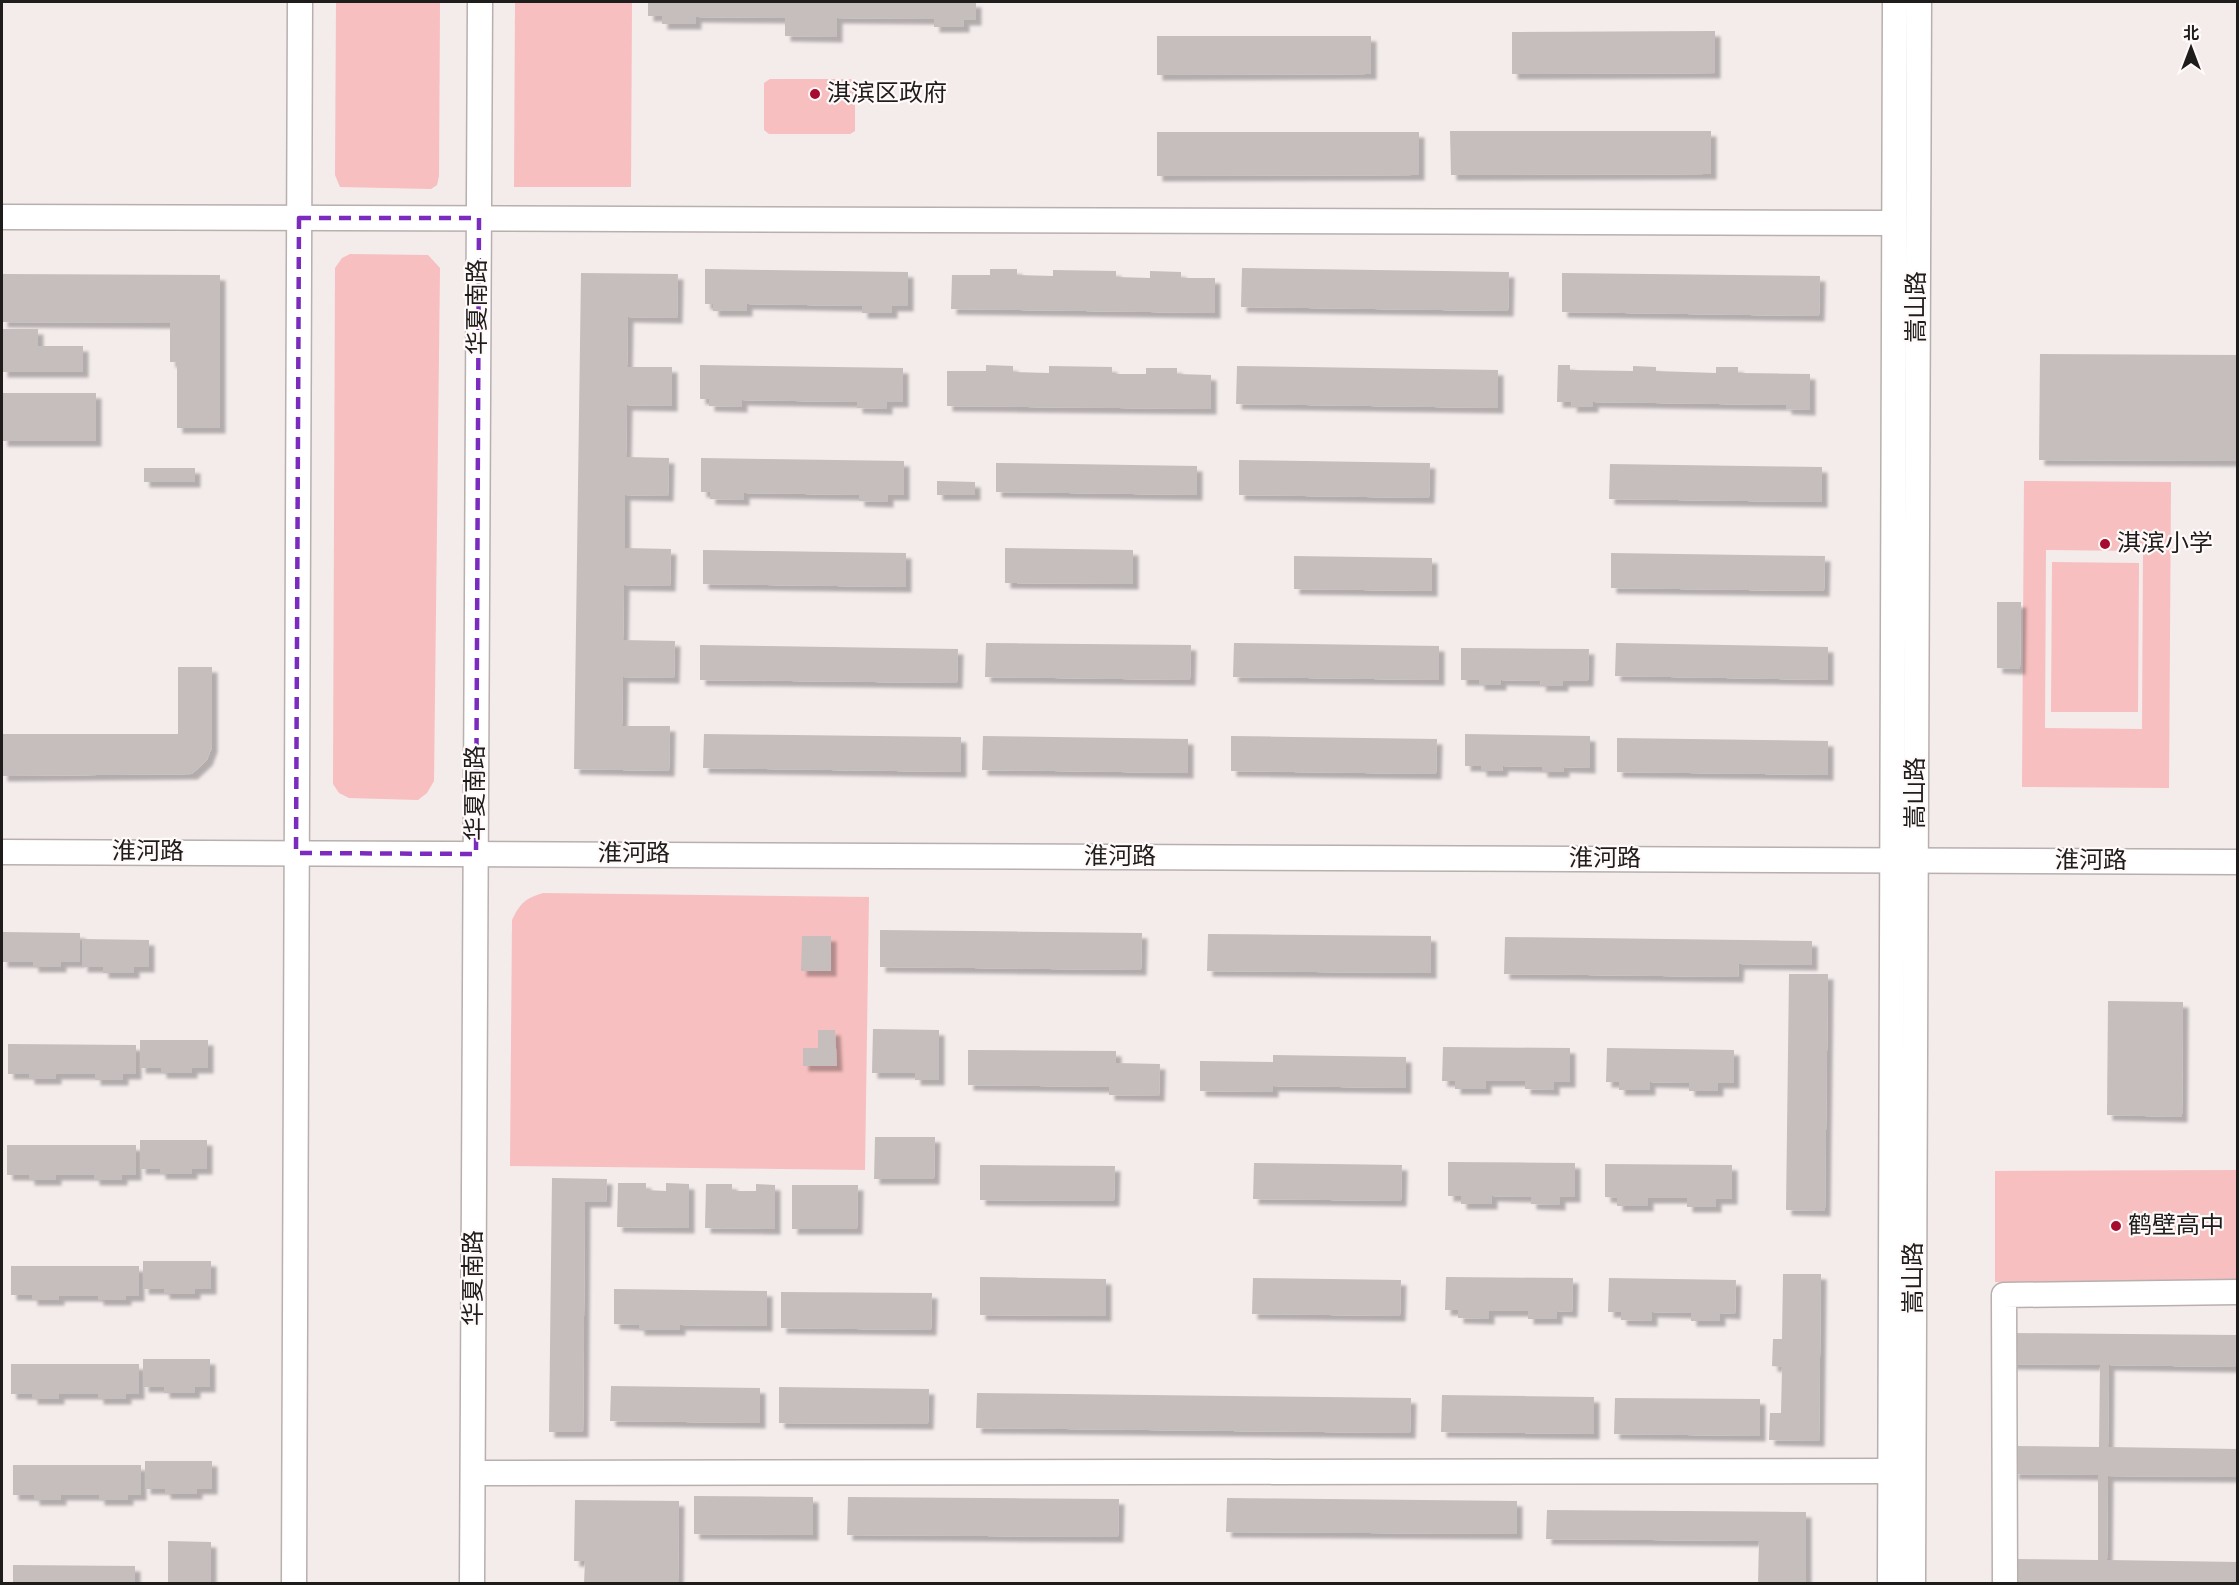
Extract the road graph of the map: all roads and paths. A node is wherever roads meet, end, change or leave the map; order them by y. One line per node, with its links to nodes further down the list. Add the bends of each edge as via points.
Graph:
1 (300, 2): 6 (street)
2 (480, 2): 7 (street, 华夏南路)
3 (1895, 2): 8 (street, 嵩山路)
4 (1918, 2): 12 (street, 嵩山路)
5 (2, 217): 6 (street)
6 (299, 218): 7 (street); 10 (street)
7 (479, 218): 8 (street); 11 (street, 华夏南路)
8 (1894, 223): 12 (street, 嵩山路)
9 (2, 852): 10 (street, 淮河路)
10 (297, 853): 11 (street, 淮河路); 17 (street)
11 (476, 854): 12 (street, 淮河路); 16 (street, 华夏南路)
12 (1904, 860): 13 (street, 淮河路); 15 (street, 嵩山路); 20 (street, 嵩山路)
13 (2238, 862)
14 (2238, 1292): 21 (street, via 2004,1295)
15 (1890, 1472): 16 (street); 19 (street, 嵩山路)
16 (473, 1473): 18 (street, 华夏南路)
17 (294, 1584)
18 (472, 1584)
19 (1890, 1584)
20 (1913, 1584)
21 (2005, 1584)

